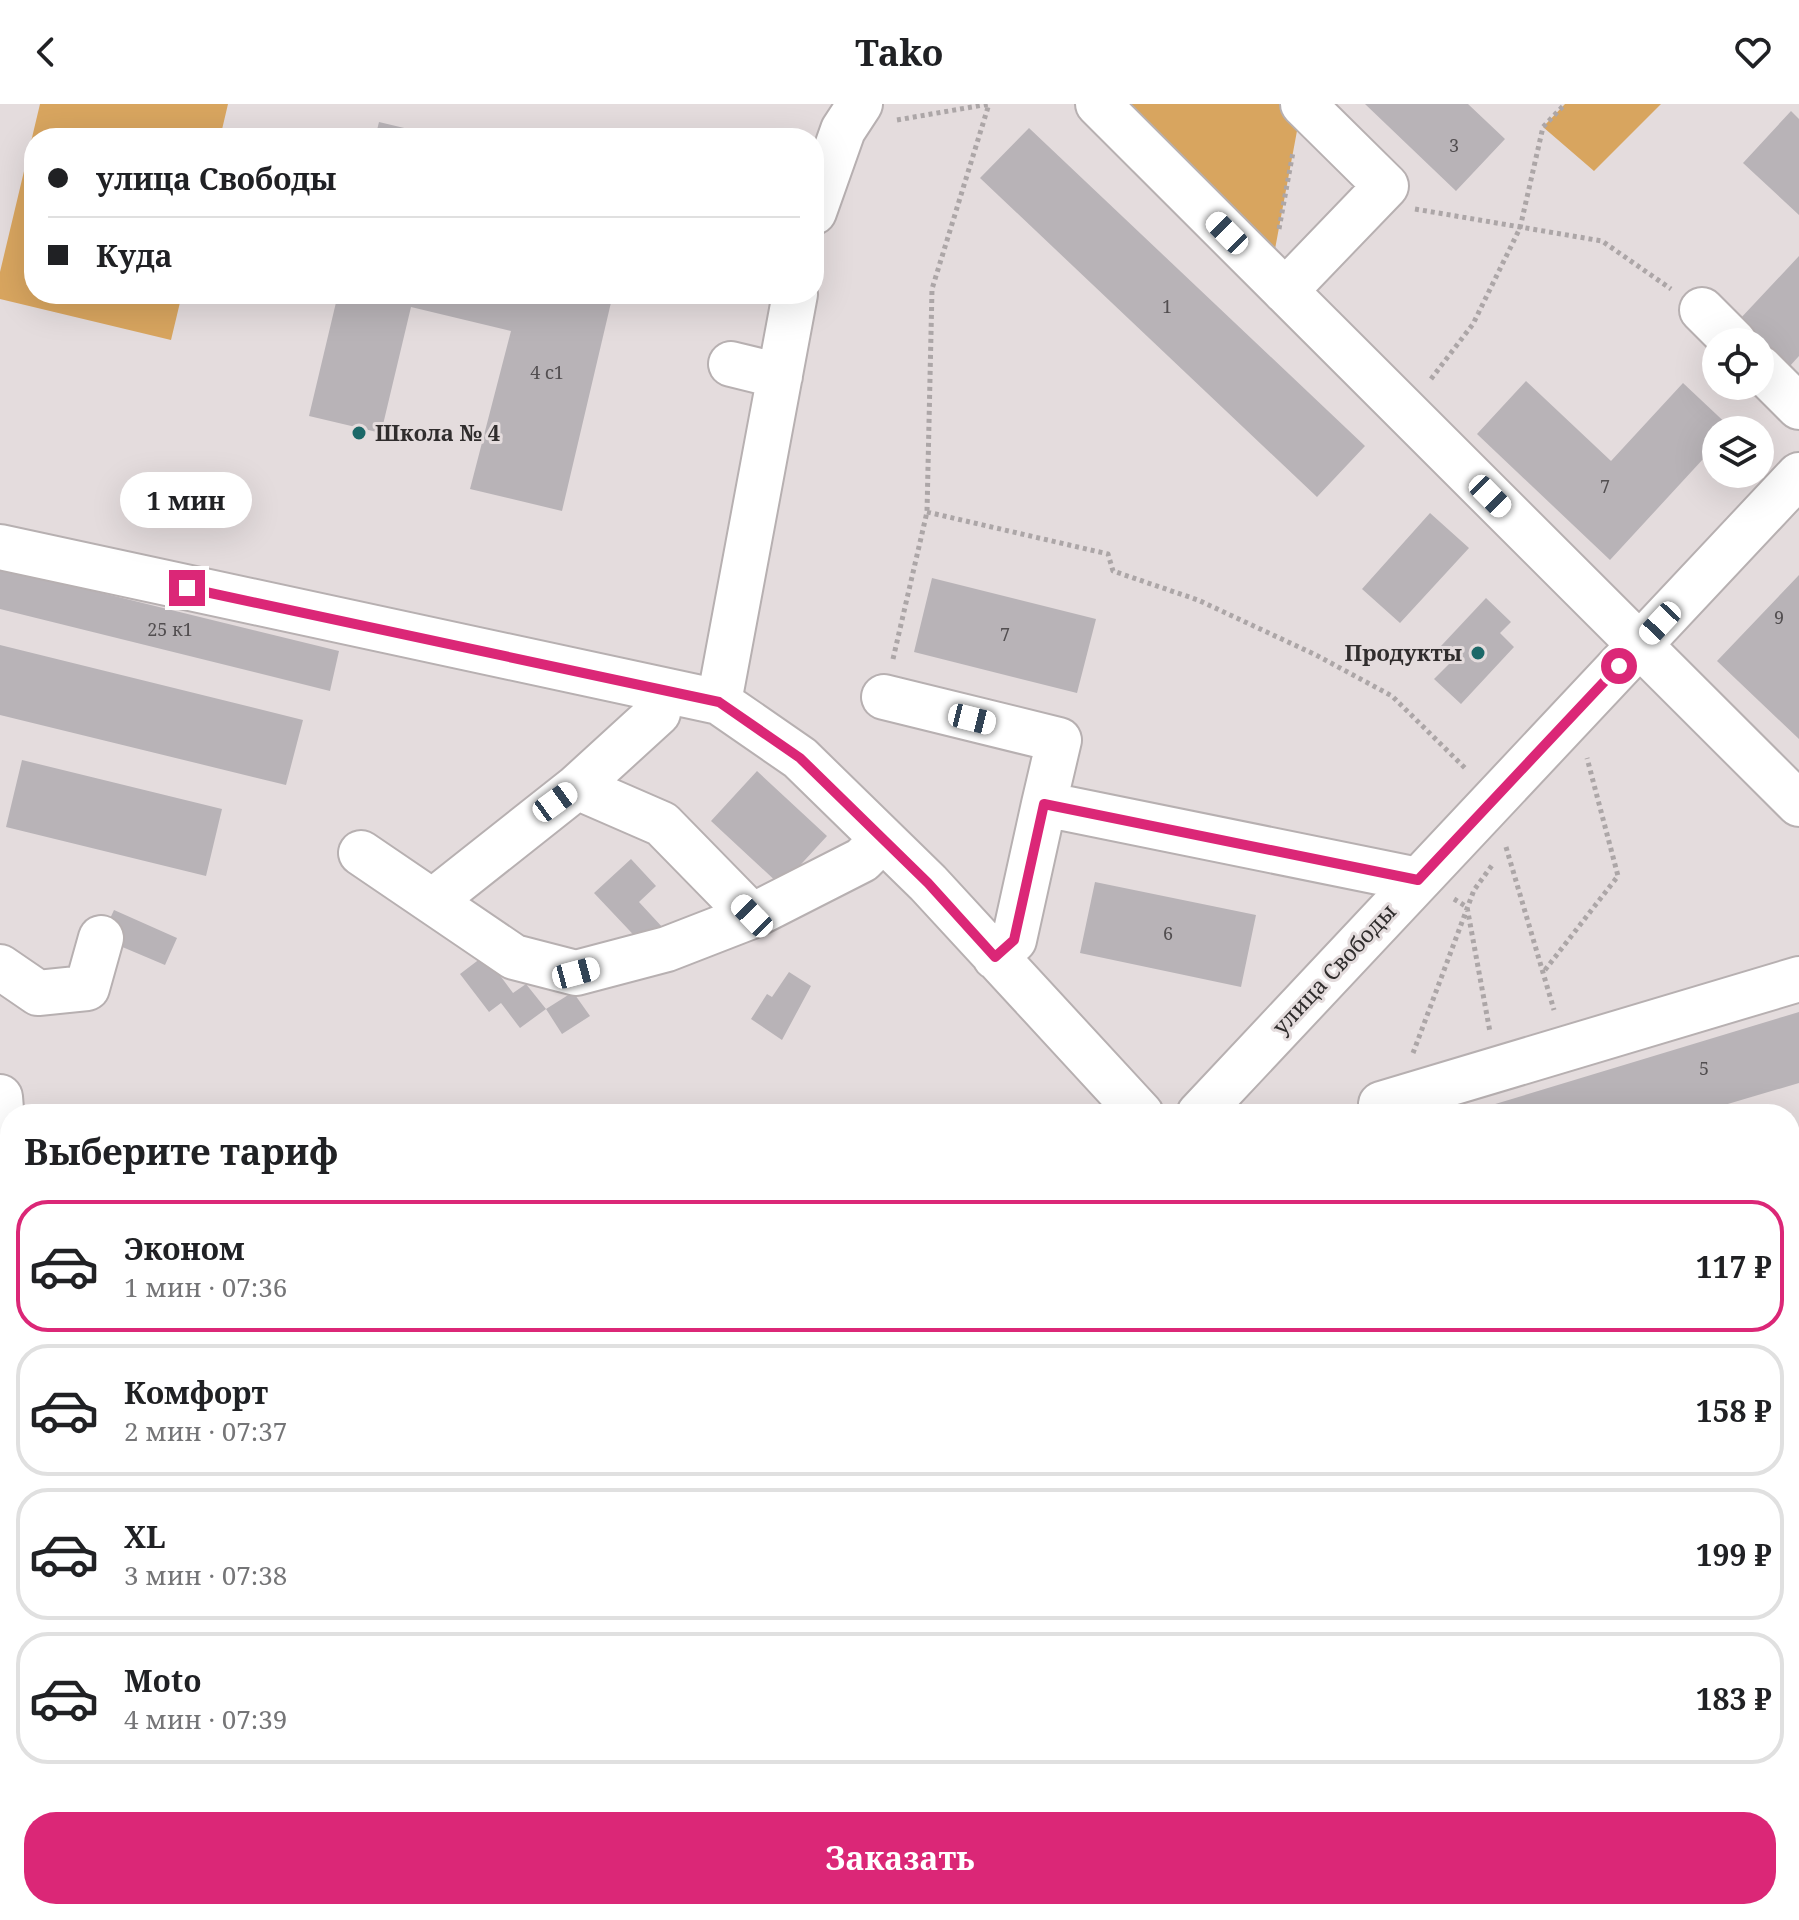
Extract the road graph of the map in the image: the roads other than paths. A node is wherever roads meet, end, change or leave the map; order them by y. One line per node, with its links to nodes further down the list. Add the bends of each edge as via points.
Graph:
1 (1098, 104): 5 (street)
2 (1303, 104): 5 (street, via 1386,186)
3 (851, 117): 4 (street)
4 (824, 186)
5 (1278, 284): 15 (street)
6 (793, 304): 10 (street)
7 (1702, 310): 8 (street)
8 (1720, 328)
9 (731, 364): 10 (street)
10 (780, 376): 17 (street)
11 (1774, 382): 12 (street)
12 (1799, 407)
13 (1799, 475): 15 (street, улица Свободы)
14 (0, 547): 17 (street)
15 (1640, 645): 21 (street); 24 (street, улица Свободы)
16 (884, 697): 20 (street, via 1059,740)
17 (719, 702): 22 (street, via 800,758)
18 (658, 713): 19 (street)
19 (577, 787): 25 (street); 26 (street, via 662,824)
20 (1044, 804): 24 (street); 28 (street, via 1014,940)
21 (1799, 804)
22 (883, 839): 26 (street, via 862,860); 28 (street)
23 (361, 853): 25 (street)
24 (1418, 880): 32 (street, улица Свободы)
25 (433, 901): 26 (street, via 514,957 576,973 667,949)
26 (752, 916)
27 (101, 938): 29 (street, via 87,988 38,993)
28 (995, 957): 31 (street)
29 (0, 967)
30 (1799, 979): 33 (street)
31 (1132, 1104)
32 (1208, 1104)
33 (1381, 1104)

